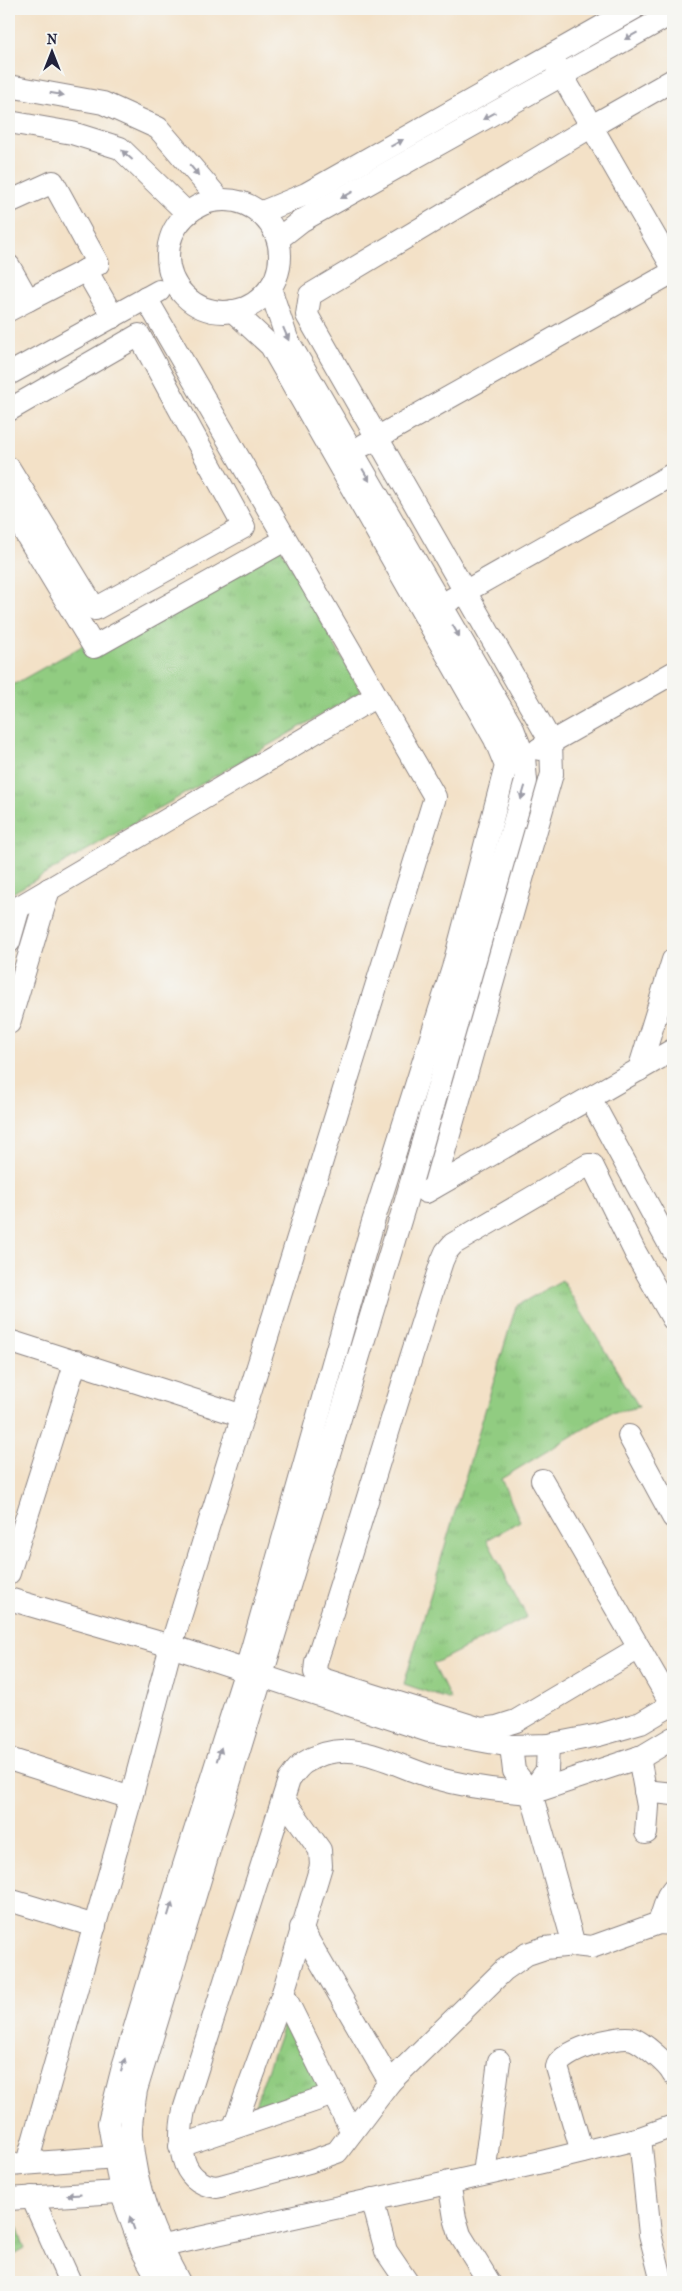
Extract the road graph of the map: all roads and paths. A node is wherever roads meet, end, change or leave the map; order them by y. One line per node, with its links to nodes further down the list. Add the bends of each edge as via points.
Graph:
1 (633, 9): 3 (street)
2 (673, 13): 3 (street, one-way to 3)
3 (556, 65): 7 (street); 10 (street, one-way to 3, via 306,194); 12 (street, one-way to 12)
4 (673, 80): 7 (street)
5 (9, 86): 8 (street, one-way to 8, via 103,103 158,128)
6 (9, 122): 11 (street, one-way to 6, via 120,148 72,133)
7 (592, 126): 14 (street); 25 (street, via 310,295 307,315)
8 (219, 200): 10 (street, via 234,200); 11 (street)
9 (9, 202): 15 (street, via 53,182 98,264)
10 (260, 212): 12 (street)
11 (187, 213): 17 (street, via 177,224 169,246 169,268)
12 (278, 238): 18 (street, via 278,272)
13 (9, 266): 20 (street)
14 (673, 268)
15 (86, 270): 20 (street); 22 (street)
16 (673, 272): 25 (street)
17 (174, 283): 19 (street); 21 (street, via 199,306)
18 (270, 288): 21 (street, via 248,307); 26 (street, one-way to 26, via 287,339)
19 (146, 298): 22 (street); 30 (street)
20 (18, 305)
21 (233, 311): 26 (street, via 271,346)
22 (113, 317): 23 (street)
23 (9, 374)
24 (9, 410): 33 (street, via 139,336 244,527)
25 (378, 437): 26 (street); 31 (street)
26 (344, 456): 32 (street, one-way to 32); 38 (street, via 495,739)
27 (9, 468): 33 (street)
28 (673, 474): 31 (street)
29 (9, 506): 34 (street, via 94,647)
30 (284, 540): 34 (street); 36 (street)
31 (466, 591): 32 (street); 37 (street)
32 (441, 606): 38 (street, one-way to 38, via 513,729)
33 (95, 609): 34 (street)
34 (113, 637)
35 (671, 680): 37 (street)
36 (375, 697): 39 (street); 55 (street, via 434,797)
37 (551, 742): 38 (street); 47 (street, via 552,774)
38 (515, 762): 48 (street, one-way to 48, via 526,781); 49 (street)
39 (49, 889): 40 (street); 43 (street)
40 (14, 910): 41 (street)
41 (9, 942)
42 (673, 960): 45 (street)
43 (9, 1023)
44 (673, 1050): 45 (street)
45 (639, 1070): 46 (street)
46 (590, 1098): 47 (street); 50 (street)
47 (434, 1187): 48 (street)
48 (406, 1204): 49 (street); 63 (street)
49 (373, 1222): 63 (street)
50 (668, 1243): 51 (street)
51 (636, 1252): 52 (street); 62 (street, via 592,1165 588,1165 446,1252 407,1365 353,1550 316,1662 316,1672 322,1679 482,1729 516,1721)
52 (673, 1319)
53 (9, 1341): 54 (street)
54 (76, 1360): 55 (street); 59 (street)
55 (243, 1416): 61 (street)
56 (629, 1436): 58 (street)
57 (542, 1480): 62 (street)
58 (673, 1517)
59 (9, 1573)
60 (9, 1598): 61 (street)
61 (171, 1646): 63 (street); 73 (street)
62 (639, 1648): 64 (street)
63 (254, 1673): 67 (street, via 429,1731); 93 (street, via 136,2090)
64 (670, 1694): 66 (street, via 641,1722 599,1735)
65 (673, 1738): 68 (street)
66 (548, 1745): 67 (street); 71 (street, via 547,1770)
67 (511, 1746): 71 (street, via 514,1771)
68 (639, 1757): 70 (street); 71 (street)
69 (9, 1759): 73 (street)
70 (645, 1791): 72 (street); 75 (street, via 648,1806)
71 (531, 1793): 74 (street, via 433,1777 348,1749 304,1764 289,1780); 81 (street)
72 (673, 1794)
73 (131, 1798): 79 (street)
74 (284, 1800): 80 (street, via 320,1850 321,1866); 91 (street, via 184,2110)
75 (646, 1833)
76 (673, 1889): 78 (street, via 668,1896)
77 (9, 1900): 79 (street)
78 (666, 1924): 81 (street, via 592,1947)
79 (95, 1926): 94 (street)
80 (301, 1928): 82 (street); 85 (street)
81 (574, 1945): 85 (street, via 545,1948 527,1954 504,1970)
82 (283, 1993): 86 (street); 88 (street)
83 (499, 2061): 95 (street)
84 (673, 2074): 92 (street, via 639,2042 623,2037 563,2057 557,2067)
85 (390, 2082): 89 (street)
86 (334, 2094): 88 (street); 89 (street)
87 (673, 2126): 90 (street)
88 (234, 2127): 91 (street)
89 (352, 2132): 91 (street, via 336,2152 218,2187 204,2186 192,2173 180,2153)
90 (640, 2138): 92 (street); 107 (street, via 650,2234)
91 (180, 2146)
92 (582, 2152): 95 (street)
93 (125, 2156): 94 (street); 97 (street)
94 (18, 2164)
95 (484, 2174): 96 (street)
96 (449, 2182): 100 (street); 106 (street, via 460,2235)
97 (130, 2191): 98 (street, one-way to 98); 101 (street)
98 (32, 2198): 99 (street); 102 (street)
99 (9, 2199)
100 (372, 2199): 101 (street); 105 (street, via 386,2251)
101 (151, 2248): 103 (street); 104 (street)
102 (70, 2282)
103 (160, 2282)
104 (179, 2282)
105 (407, 2282)
106 (489, 2282)
107 (662, 2282)

